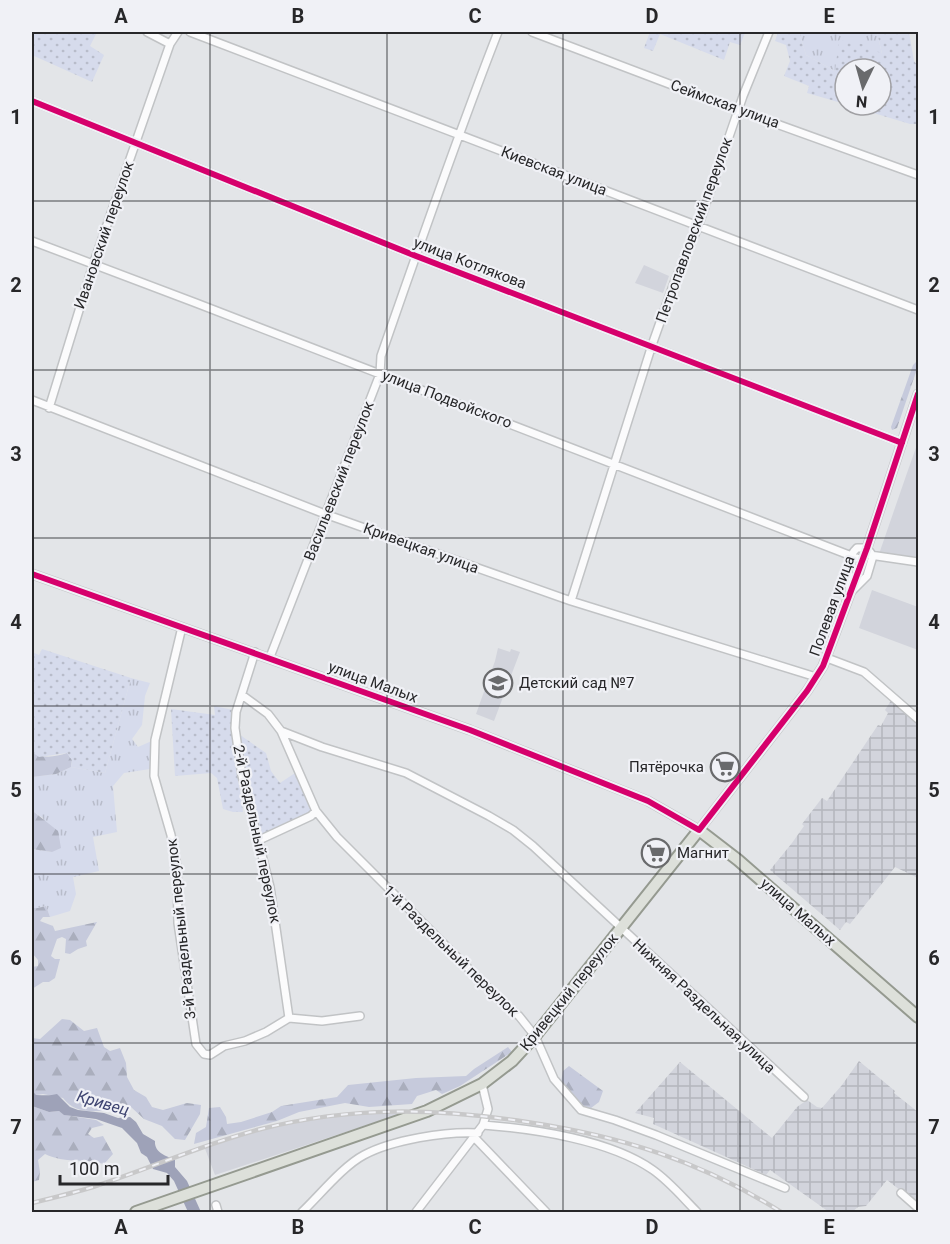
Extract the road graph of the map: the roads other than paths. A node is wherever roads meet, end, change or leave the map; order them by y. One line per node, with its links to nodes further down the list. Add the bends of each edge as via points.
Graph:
1 (147, 32): 7 (street)
2 (178, 32): 7 (street, Ивановский переулок)
3 (190, 32): 10 (street, Киевская улица)
4 (498, 32): 10 (street, Васильевский переулок)
5 (532, 32): 9 (street, Сеймская улица)
6 (769, 32): 9 (street, Петропавловский переулок)
7 (170, 44): 11 (street, Ивановский переулок)
8 (32, 101): 11 (street, улица Котлякова)
9 (738, 110): 12 (street, Сеймская улица); 13 (street, Петропавловский переулок)
10 (458, 134): 13 (street, Киевская улица); 15 (street, Васильевский переулок)
11 (134, 142): 15 (street, улица Котлякова); 16 (street, Ивановский переулок)
12 (918, 175)
13 (698, 227): 17 (street, Киевская улица); 18 (street, Петропавловский переулок)
14 (32, 241): 16 (street, улица Подвойского)
15 (416, 256): 18 (street, улица Котлякова); 19 (street, Васильевский переулок, via 381,356)
16 (93, 265): 19 (street, улица Подвойского); 22 (street, Ивановский переулок)
17 (918, 310)
18 (652, 345): 23 (street, улица Котлякова); 24 (street, Петропавловский переулок)
19 (380, 374): 24 (street, улица Подвойского); 25 (street, Васильевский переулок)
20 (918, 394): 23 (street, Полевая улица)
21 (32, 400): 22 (street, Кривецкая улица)
22 (50, 408): 25 (street, Кривецкая улица)
23 (902, 443): 26 (street, Полевая улица)
24 (615, 464): 27 (street, улица Подвойского); 31 (street, Петропавловский переулок)
25 (325, 514): 31 (street, Кривецкая улица); 34 (street, Васильевский переулок)
26 (867, 555): 27 (street, улица Подвойского); 27 (street, via 857,548); 28 (street, улица Подвойского); 30 (street, Полевая улица)
27 (851, 556): 30 (street)
28 (918, 562)
29 (32, 574): 32 (street, улица Малых)
30 (850, 595): 35 (street, Полевая улица)
31 (571, 601): 36 (street, Кривецкая улица)
32 (182, 627): 33 (street, улица Малых); 46 (street, 3-й Раздельный переулок, via 155,740 154,776 177,866 178,923 196,1044 210,1055)
33 (255, 652): 34 (street, улица Малых); 37 (street, 2-й Раздельный переулок)
34 (270, 657): 41 (street, улица Малых, via 588,776 648,801)
35 (827, 658): 36 (street, Полевая улица); 38 (street, Полевая улица, via 864,672)
36 (816, 677): 41 (street, Полевая улица)
37 (242, 695): 39 (street, Нижняя Раздельная улица); 42 (street, 2-й Раздельный переулок, via 235,729)
38 (918, 719)
39 (281, 731): 40 (street, 1-й Раздельный переулок); 43 (street, Нижняя Раздельная улица, via 406,773 489,816 533,846)
40 (316, 811): 42 (street); 47 (street, 1-й Раздельный переулок, via 337,837)
41 (699, 830): 43 (main road, Кривецкий переулок); 45 (main road, улица Малых)
42 (257, 841): 46 (street, 2-й Раздельный переулок, via 270,887)
43 (620, 928): 47 (main road, Кривецкий переулок); 49 (street, Нижняя Раздельная улица)
44 (360, 1016): 46 (street, via 322,1021)
45 (918, 1017)
46 (290, 1018)
47 (535, 1036): 48 (main road, Кривецкий переулок, via 512,1061); 52 (street, 1-й Раздельный переулок, via 554,1079 581,1110 656,1135)
48 (482, 1084): 50 (street, via 488,1108); 55 (main road, Кривецкий переулок, via 427,1111)
49 (804, 1097)
50 (483, 1125): 51 (street); 59 (street, via 570,1137 611,1150 651,1169)
51 (476, 1135): 56 (street, via 461,1131 427,1136 363,1155); 57 (street); 58 (street)
52 (785, 1188)
53 (901, 1193): 54 (street)
54 (918, 1208)
55 (136, 1212)
56 (302, 1212)
57 (417, 1212)
58 (546, 1212)
59 (697, 1212)

